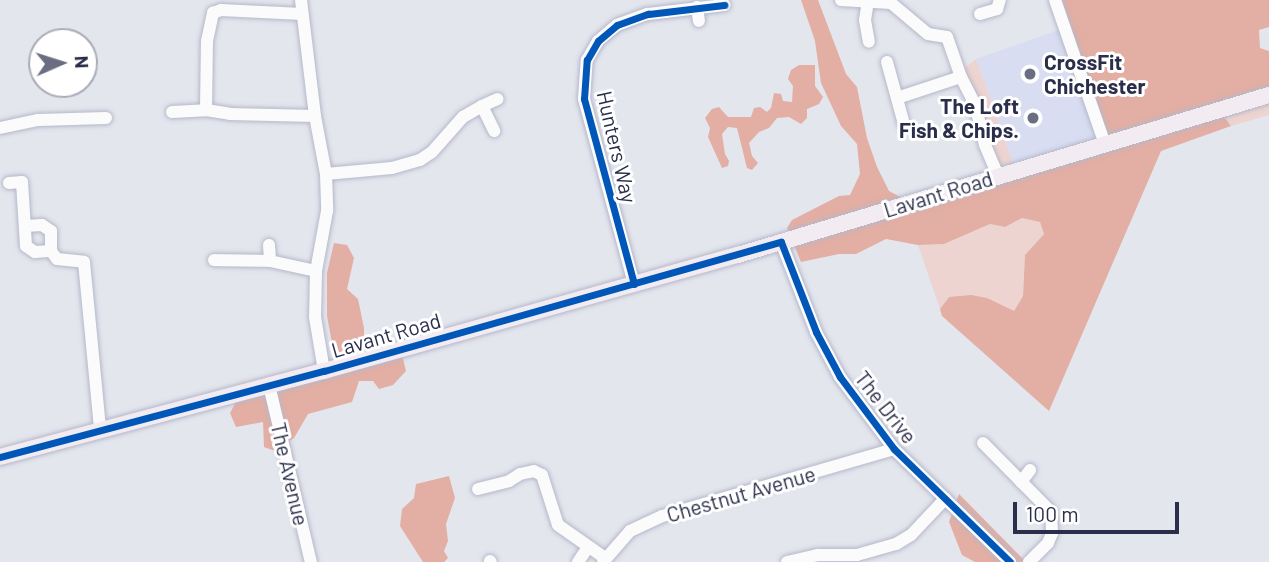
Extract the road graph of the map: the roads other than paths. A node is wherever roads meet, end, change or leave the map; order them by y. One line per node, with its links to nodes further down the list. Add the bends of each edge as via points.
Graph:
1 (302, 0): 8 (street)
2 (841, 0): 5 (street)
3 (1000, 0): 9 (street, via 997,9)
4 (1055, 0): 25 (street)
5 (868, 1): 11 (street); 13 (street, via 891,3 928,34 947,37)
6 (724, 5): 7 (street, Hunters Way)
7 (697, 7): 10 (street); 36 (street, Hunters Way, via 648,14 617,25 598,41 587,60 584,99)
8 (302, 14): 18 (street, via 213,13 206,41); 20 (street)
9 (980, 14)
10 (699, 21)
11 (869, 42)
12 (887, 62): 15 (street)
13 (961, 77): 15 (street); 27 (street, via 975,104)
14 (1269, 95): 25 (main road, Lavant Road)
15 (897, 97): 22 (street)
16 (498, 99): 17 (street)
17 (482, 106): 24 (street); 26 (street, via 463,117 420,160 392,168)
18 (206, 110): 19 (street); 20 (street)
19 (172, 112)
20 (315, 116): 26 (street)
21 (106, 118): 23 (street, via 38,120)
22 (904, 124)
23 (0, 128)
24 (494, 131)
25 (1105, 144): 27 (main road, Lavant Road)
26 (327, 174): 35 (street, via 327,211)
27 (998, 176): 30 (main road, Lavant Road)
28 (9, 183): 29 (street, via 22,182)
29 (26, 226): 32 (street, via 26,246 35,252); 32 (street, via 42,225 51,231)
30 (781, 242): 36 (main road, Lavant Road); 43 (street, The Drive, via 816,331 840,377)
31 (269, 245): 34 (street)
32 (51, 251): 38 (street, via 57,259 84,262)
33 (214, 260): 34 (street)
34 (270, 261): 35 (street)
35 (316, 271): 39 (street, via 315,317)
36 (634, 284): 39 (main road, Lavant Road)
37 (76, 331): 38 (street)
38 (90, 331): 41 (street)
39 (324, 371): 40 (main road, Lavant Road)
40 (269, 385): 41 (main road, Lavant Road); 52 (street, The Avenue)
41 (100, 429): 44 (main road, Lavant Road)
42 (983, 443): 46 (street)
43 (894, 449): 48 (street, The Drive); 51 (street, Chestnut Avenue, via 662,516 630,531)
44 (0, 457)
45 (1030, 470): 46 (street)
46 (1021, 482): 56 (street, via 1051,512 1054,524 1048,543)
47 (478, 489): 49 (street, via 520,474 534,471 542,475 558,525)
48 (946, 499): 50 (street, via 911,535); 55 (street, The Drive)
49 (588, 547): 51 (street); 53 (street)
50 (878, 557): 54 (street, via 818,555)
51 (604, 560)
52 (311, 562)
53 (578, 562)
54 (788, 562)
55 (1010, 562)
56 (1029, 562)

